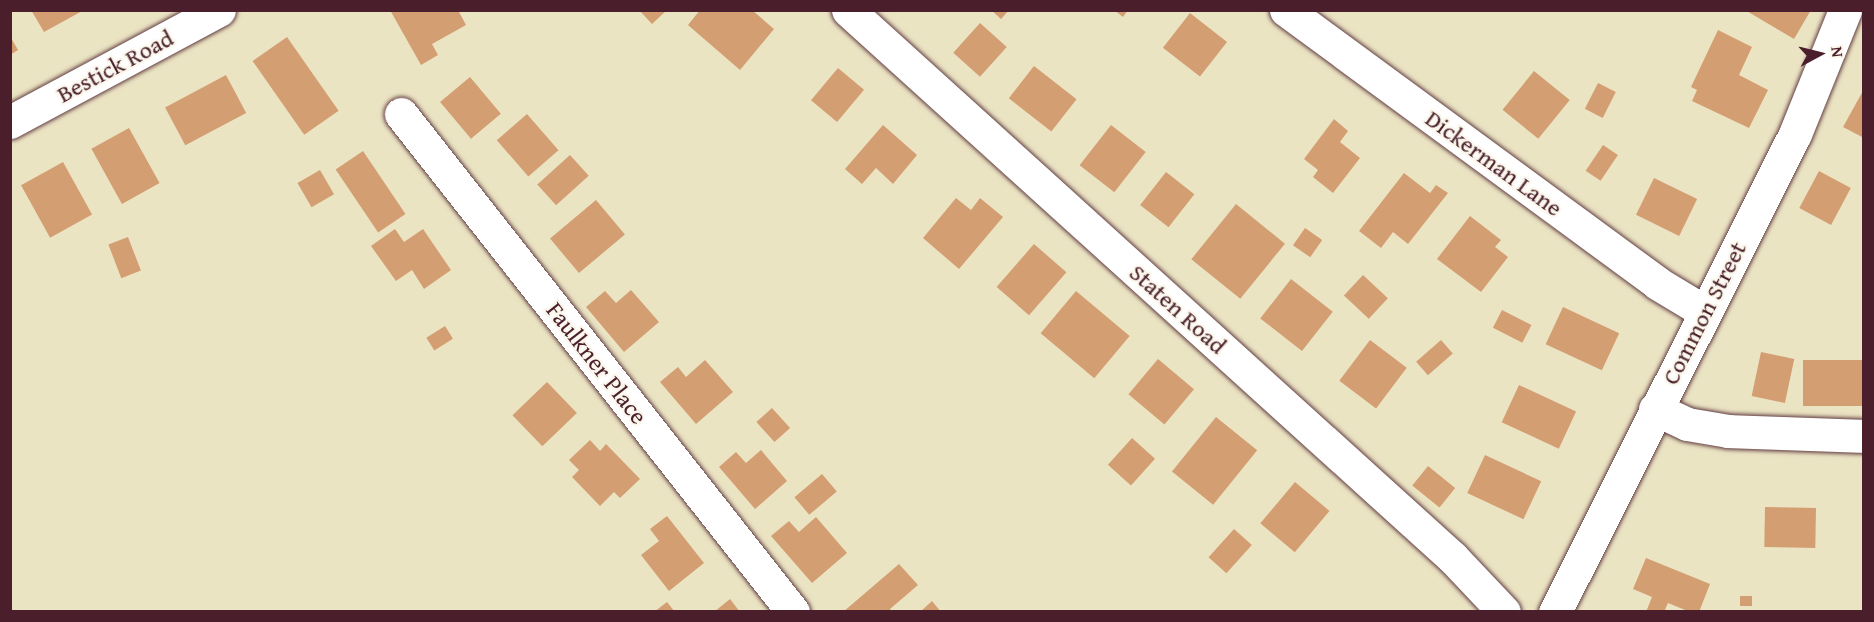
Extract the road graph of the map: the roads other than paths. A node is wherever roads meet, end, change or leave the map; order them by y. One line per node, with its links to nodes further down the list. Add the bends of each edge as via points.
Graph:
1 (219, 10): 6 (street, Bestick Road)
2 (848, 10): 11 (street, Staten Road, via 1453,558)
3 (1286, 10): 7 (street, Dickerman Lane, via 1657,283)
4 (1845, 10): 7 (street, Common Street, via 1795,134)
5 (401, 114): 10 (street, Faulkner Place)
6 (10, 122)
7 (1705, 312): 8 (street, Common Street)
8 (1655, 410): 9 (street, via 1688,424 1719,430); 12 (street, Common Street)
9 (1863, 436)
10 (793, 612)
11 (1504, 612)
12 (1555, 612)

